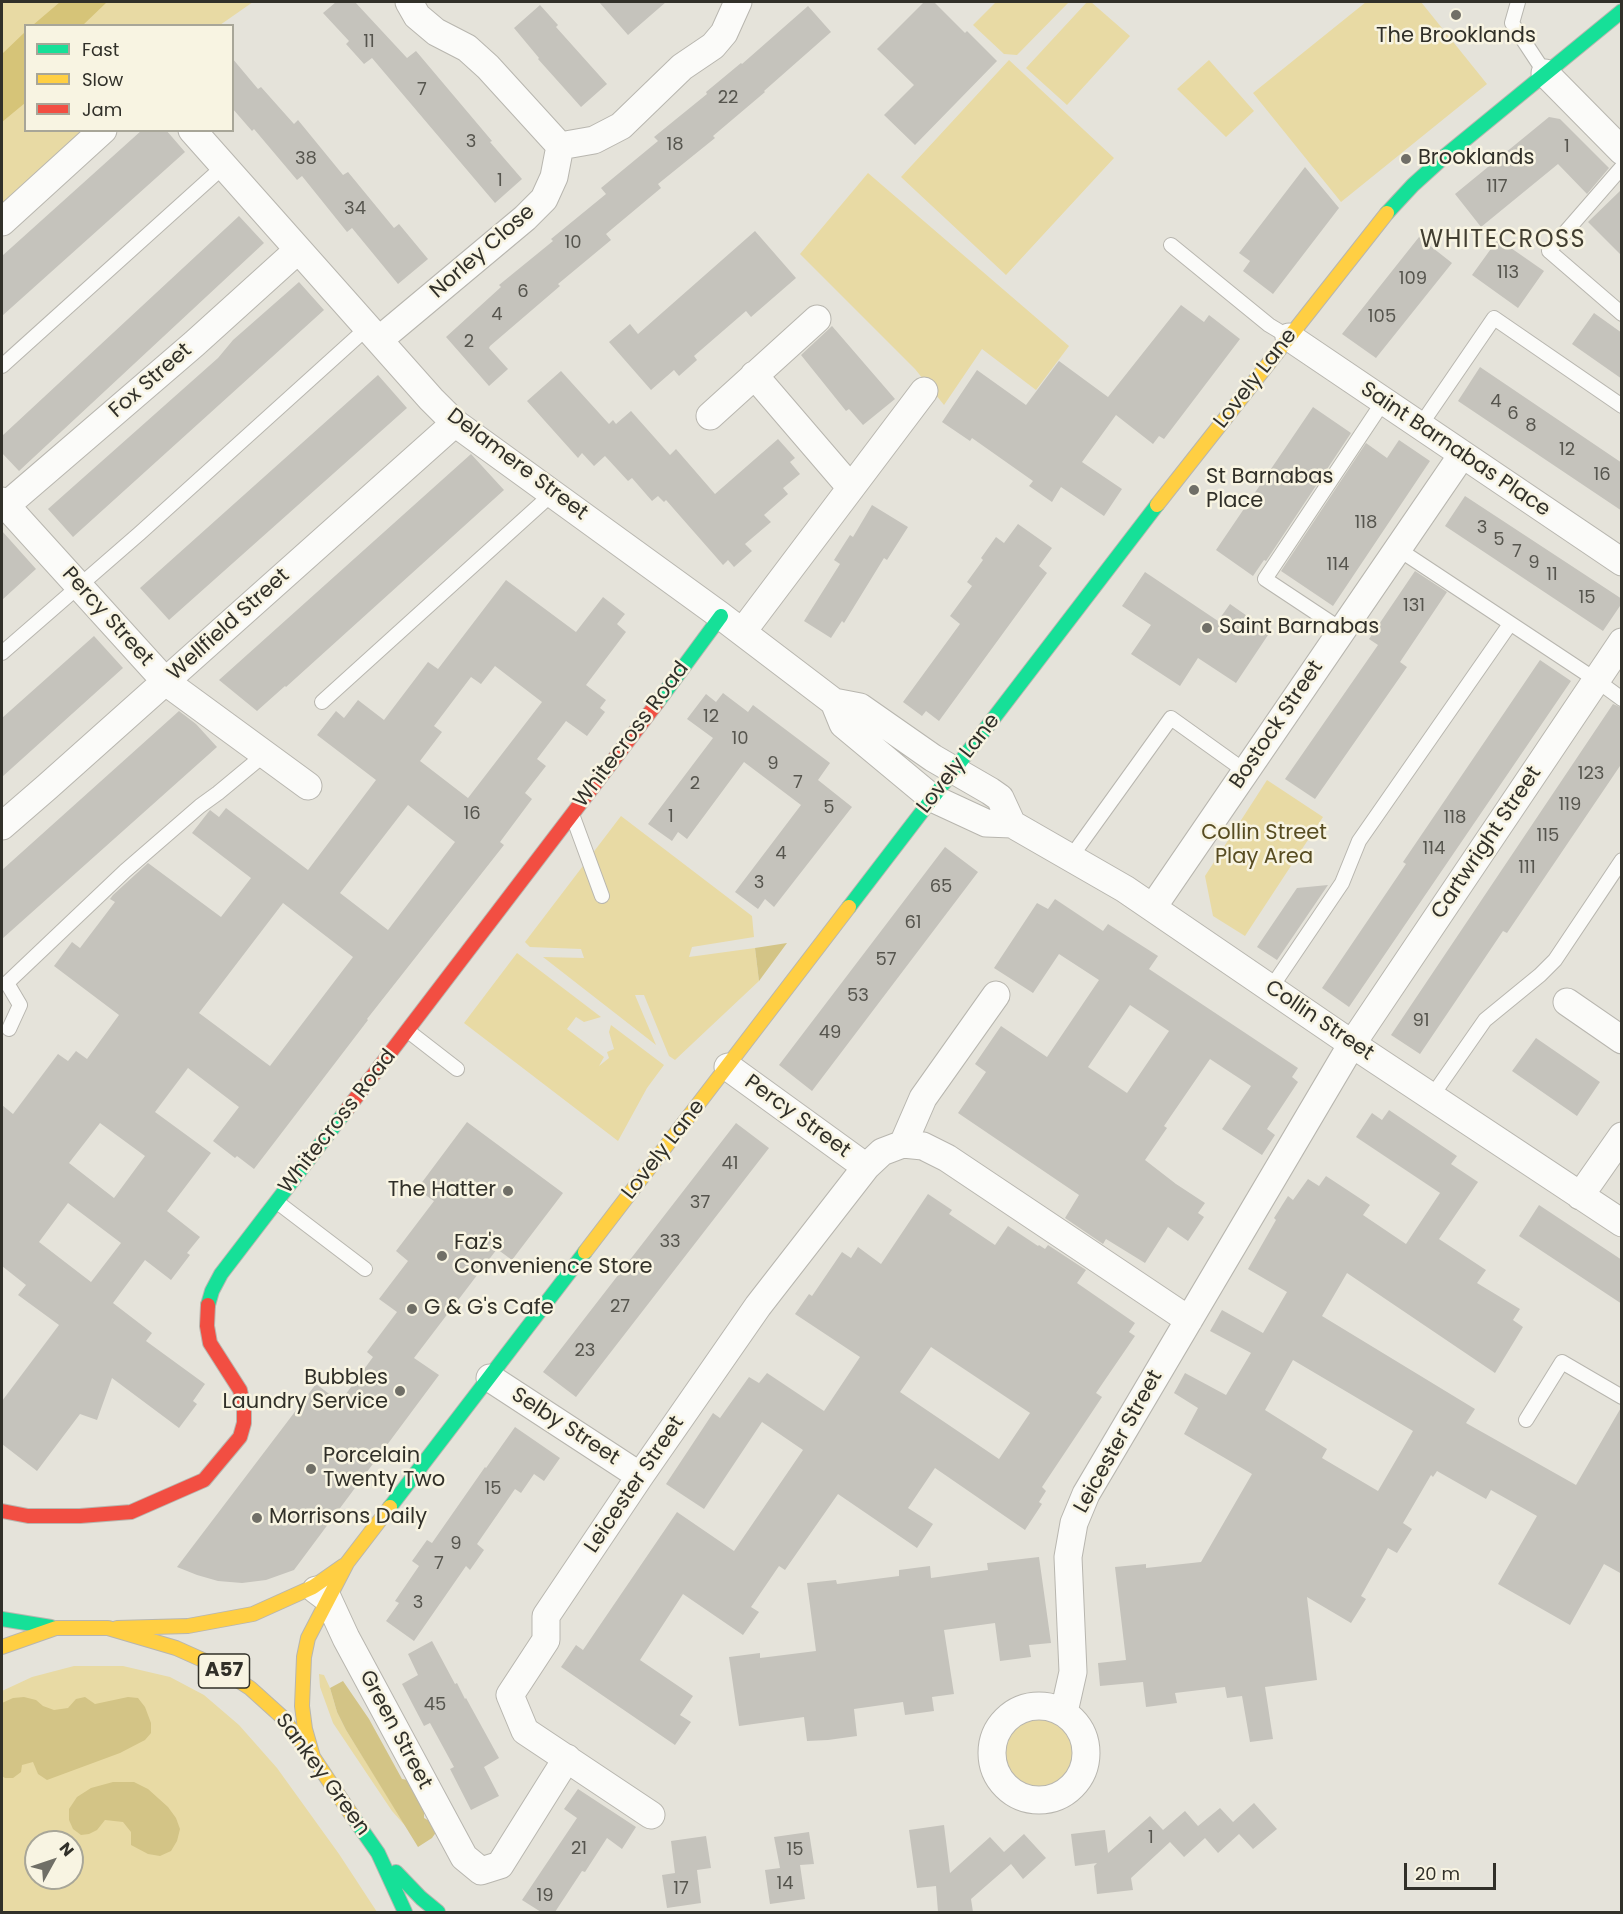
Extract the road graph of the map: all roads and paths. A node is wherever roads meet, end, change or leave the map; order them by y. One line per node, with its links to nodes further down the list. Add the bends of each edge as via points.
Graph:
1 (409, 2): 8 (street, via 417,16 436,32 467,48 488,67)
2 (738, 2): 8 (street, via 724,33 713,46 682,67 621,126 594,140)
3 (1518, 2): 5 (lane, via 1512,23)
4 (1611, 10): 5 (main road, Lovely Lane)
5 (1545, 73): 9 (street); 18 (main road, Lovely Lane, via 1413,185)
6 (101, 132): 12 (street)
7 (194, 132): 10 (street, Delamere Street)
8 (560, 146): 17 (street, Norley Close, via 554,177 544,199 525,218)
9 (1622, 151)
10 (224, 166): 14 (street, Delamere Street); 19 (lane)
11 (1622, 167): 15 (lane, via 1549,251)
12 (2, 222)
13 (1171, 245): 18 (lane)
14 (298, 250): 17 (street, Delamere Street); 30 (street, Fox Street, via 186,352)
15 (1622, 314)
16 (817, 319): 20 (street)
17 (373, 334): 25 (street, Delamere Street); 33 (lane)
18 (1289, 337): 22 (street, Saint Barnabas Place); 45 (main road, Lovely Lane)
19 (2, 366)
20 (754, 375): 24 (street); 28 (street)
21 (924, 391): 28 (street)
22 (1383, 402): 26 (street, Saint Barnabas Place); 36 (lane, via 1265,579)
23 (1622, 406): 26 (lane, via 1494,318)
24 (710, 416)
25 (455, 423): 29 (street, Delamere Street); 40 (street, Wellfield Street)
26 (1420, 426): 27 (street, Saint Barnabas Place)
27 (1462, 455): 31 (street, Bostock Street); 32 (street, Saint Barnabas Place)
28 (851, 488): 34 (street)
29 (553, 493): 34 (street, Delamere Street); 42 (lane)
30 (3, 505): 33 (street, Percy Street)
31 (1398, 549): 35 (lane); 36 (street, Bostock Street)
32 (1622, 562)
33 (78, 585): 38 (lane); 40 (street, Percy Street)
34 (732, 623): 43 (street, Delamere Street); 49 (main road, Whitecross Road)
35 (1510, 624): 39 (lane); 56 (lane, via 1359,841 1342,883)
36 (1342, 630): 46 (street, Bostock Street)
37 (1622, 642): 39 (street, Cartwright Street)
38 (2, 653)
39 (1596, 680): 41 (lane); 62 (street, Cartwright Street)
40 (166, 682): 44 (street, Percy Street); 51 (street, Wellfield Street)
41 (1622, 699)
42 (322, 702)
43 (834, 702): 45 (street, Delamere Street, via 860,707); 48 (street, Delamere Street, via 843,724)
44 (265, 754): 47 (street, Percy Street); 59 (lane, via 125,871 7,982 20,1005)
45 (954, 771): 48 (main road, Lovely Lane); 50 (street, via 1000,798)
46 (1245, 771): 52 (lane, via 1171,718); 55 (street, Bostock Street)
47 (308, 786)
48 (932, 798): 50 (street, Collin Street, via 986,823); 63 (main road, Lovely Lane)
49 (572, 815): 54 (lane); 60 (main road, Whitecross Road)
50 (1012, 824): 52 (street, Collin Street)
51 (2, 826)
52 (1071, 857): 55 (street, Collin Street)
53 (1622, 860): 65 (lane, via 1555,960 1485,1020)
54 (602, 896)
55 (1153, 907): 56 (street, Collin Street)
56 (1271, 988): 62 (street, Collin Street)
57 (996, 995): 67 (street, via 923,1098)
58 (1567, 1002): 61 (street)
59 (9, 1029)
60 (408, 1031): 64 (lane); 70 (main road, Whitecross Road)
61 (1622, 1040)
62 (1352, 1044): 65 (street, Collin Street); 73 (street, Leicester Street)
63 (728, 1067): 68 (street, Percy Street); 74 (main road, Lovely Lane)
64 (458, 1070)
65 (1432, 1096): 69 (street, Collin Street)
66 (1622, 1136): 69 (street)
67 (903, 1144): 68 (street, Leicester Street, via 882,1152); 73 (street, via 923,1146 947,1158)
68 (866, 1167): 77 (street, Leicester Street, via 758,1306)
69 (1580, 1196): 71 (street, Collin Street)
70 (277, 1202): 72 (lane); 78 (main road, Whitecross Road, via 220,1274 207,1309 210,1343 240,1390 244,1423 240,1437 204,1480 131,1512 28,1516)
71 (1622, 1223)
72 (365, 1269)
73 (1189, 1320): 84 (street, Leicester Street, via 1086,1494 1074,1523 1068,1557 1072,1672)
74 (490, 1378): 77 (street, Selby Street); 79 (main road, Lovely Lane)
75 (1622, 1397): 76 (lane, via 1562,1362)
76 (1526, 1420)
77 (640, 1476): 86 (street, Leicester Street, via 546,1616 546,1640 510,1695 525,1731)
78 (2, 1511)
79 (321, 1593): 82 (main road, via 253,1614 188,1626); 85 (main road, Lovely Lane, via 302,1673 305,1729); 86 (street, Green Street, via 464,1857 481,1871 500,1865)
80 (2, 1619): 81 (main road, A57)
81 (56, 1628): 82 (main road, Sankey Green / A57); 83 (main road, Sankey Green / A57)
82 (108, 1628): 85 (main road, Sankey Green / A57, via 176,1648 214,1665 281,1716)
83 (2, 1647)
84 (1064, 1712)
85 (313, 1756): 88 (main road, Sankey Green / A57)
86 (567, 1758): 87 (street, Leicester Street)
87 (651, 1815)
88 (378, 1853): 89 (main road, Sankey Green / A57); 90 (main road, A57)
89 (405, 1912)
90 (438, 1912)

